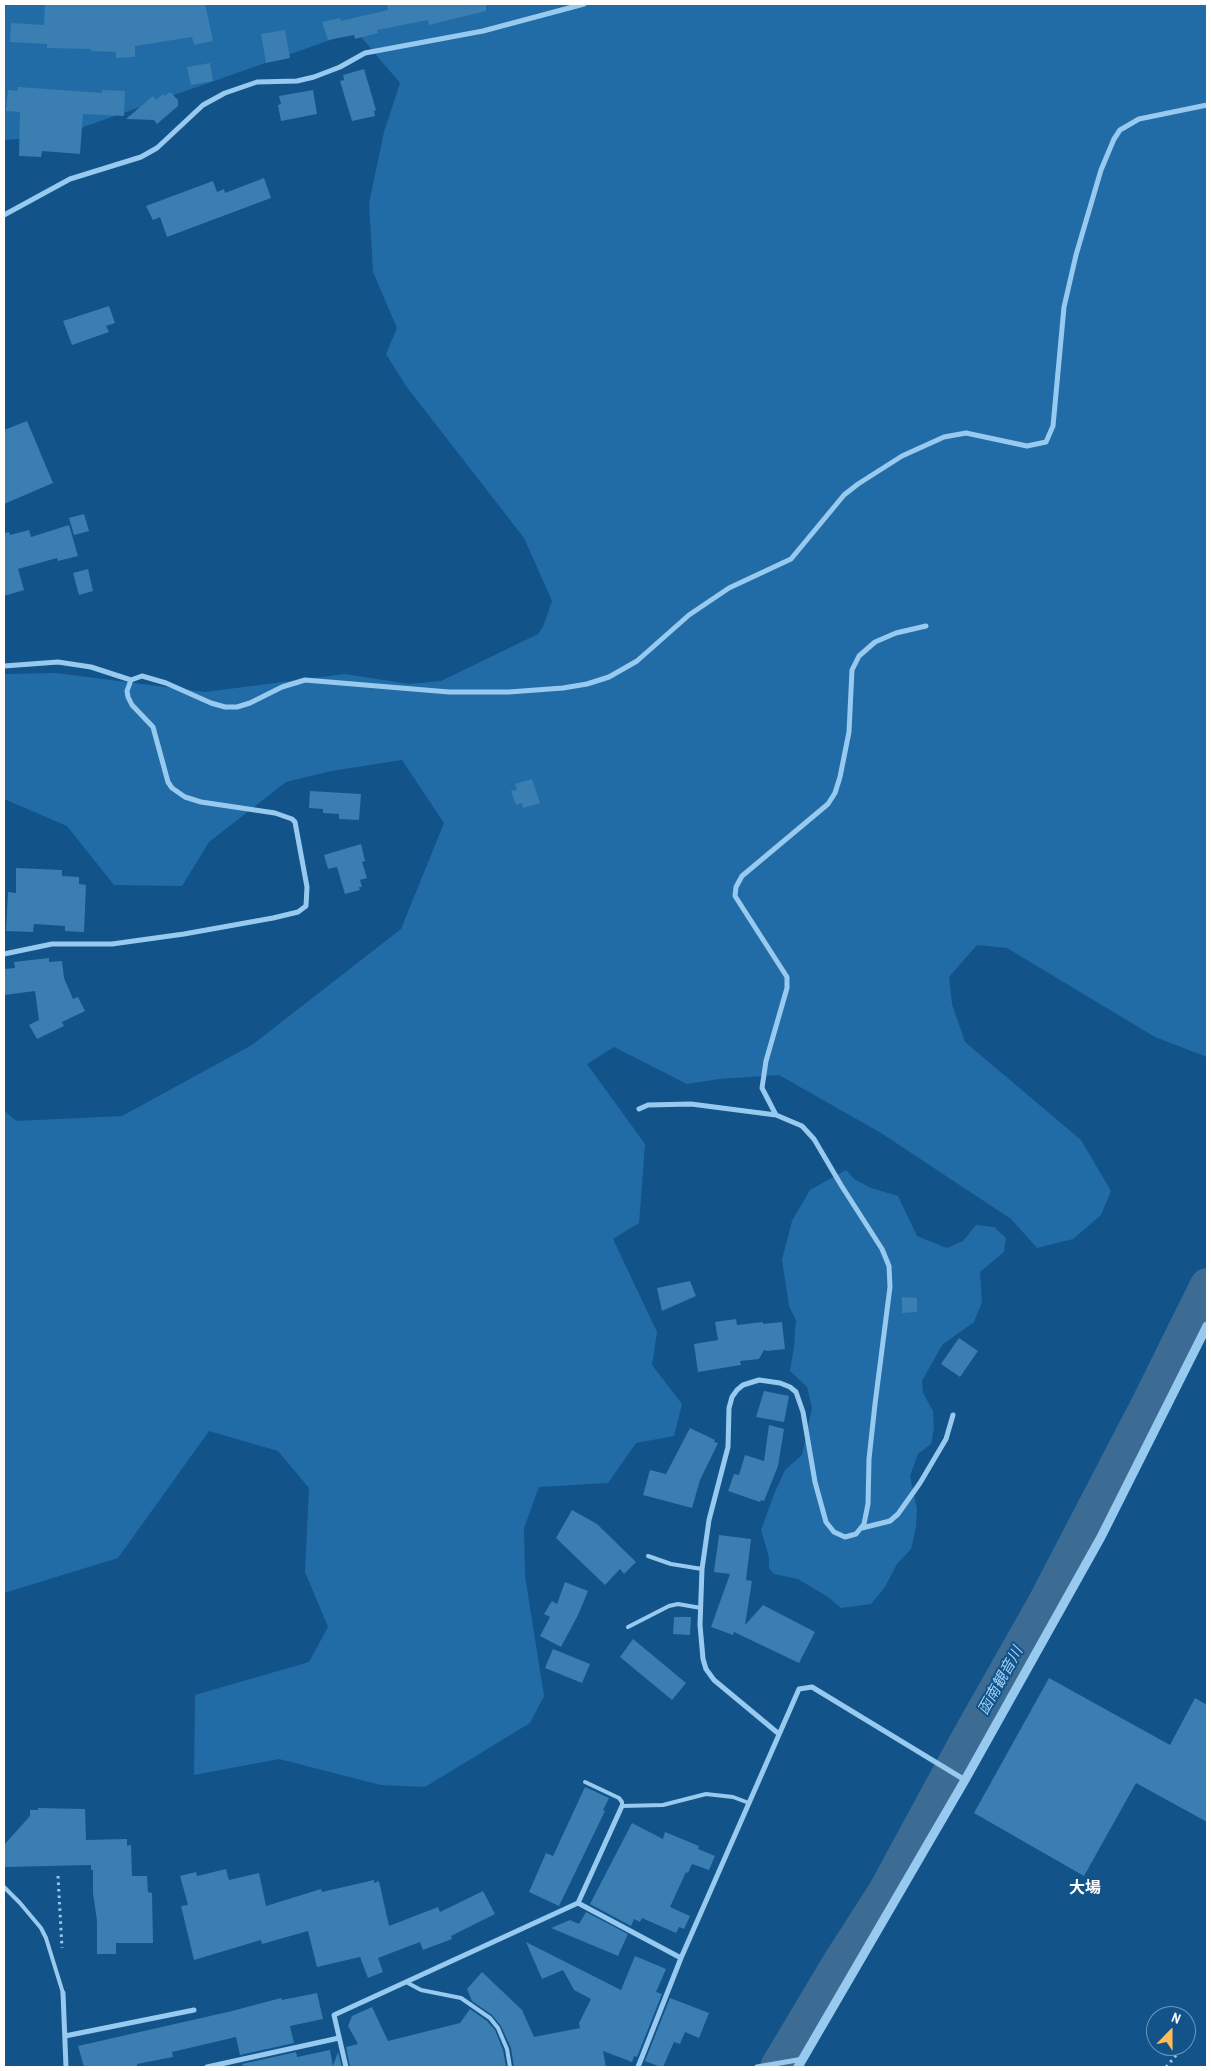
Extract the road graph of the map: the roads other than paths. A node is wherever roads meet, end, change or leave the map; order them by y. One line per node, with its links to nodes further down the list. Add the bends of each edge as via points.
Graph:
1 (584, 4): 3 (street, via 483,32 374,51 298,81 257,82 225,93 203,105 156,148 141,157 70,179)
2 (1207, 105): 6 (street, via 1139,119 1120,130 1114,139 1100,170 1076,255 1066,300 1053,426 1046,442 1027,446 966,433 944,437 902,456 844,494 791,559 710,601 624,670 587,684 509,692 449,692 306,680 237,707 211,704 149,677 137,676)
3 (4, 215)
4 (926, 626): 9 (street, via 875,642 859,656 852,670 848,732 835,793 828,804 742,876 736,887 735,896 787,977 762,1088)
5 (4, 666): 6 (street, via 58,662 109,671)
6 (131, 680): 7 (street, via 128,697 153,727 172,788 184,797 201,802 275,813 295,822 307,887 306,906 303,910 273,918 184,934 112,944 52,944)
7 (4, 954)
8 (639, 1109): 9 (street, via 648,1105 691,1104)
9 (776, 1115): 12 (street, via 802,1126 814,1139 882,1249 889,1266 890,1287 869,1459 868,1504)
10 (1207, 1326): 18 (street, via 1101,1537)
11 (953, 1415): 12 (street, via 946,1439 898,1514 890,1521)
12 (862, 1528): 14 (street, via 845,1537 834,1532 826,1522 800,1400 790,1387 759,1380 743,1385 732,1397 728,1447 709,1520)
13 (648, 1556): 14 (lane, via 658,1561)
14 (702, 1568): 15 (street)
15 (701, 1608): 16 (lane, via 678,1604 669,1606); 17 (street, via 706,1669 720,1686)
16 (628, 1627)
17 (780, 1734): 18 (street, via 799,1689 812,1687); 20 (street)
18 (965, 1780): 30 (street)
19 (585, 1782): 21 (lane, via 614,1795)
20 (749, 1803): 21 (lane, via 733,1797 706,1794 663,1805); 24 (street)
21 (622, 1806): 23 (street)
22 (4, 1887): 26 (lane, via 20,1902 46,1938)
23 (578, 1904): 24 (street); 25 (street)
24 (682, 1958): 35 (street)
25 (406, 1982): 29 (street, via 334,2015); 34 (lane, via 421,1990 461,1998 490,2018 507,2048)
26 (62, 1993): 28 (street)
27 (194, 2010): 28 (street)
28 (65, 2036): 31 (street)
29 (339, 2038): 32 (street); 33 (street)
30 (800, 2063): 36 (street)
31 (66, 2067)
32 (208, 2067)
33 (346, 2067)
34 (510, 2067)
35 (638, 2067)
36 (758, 2067)

